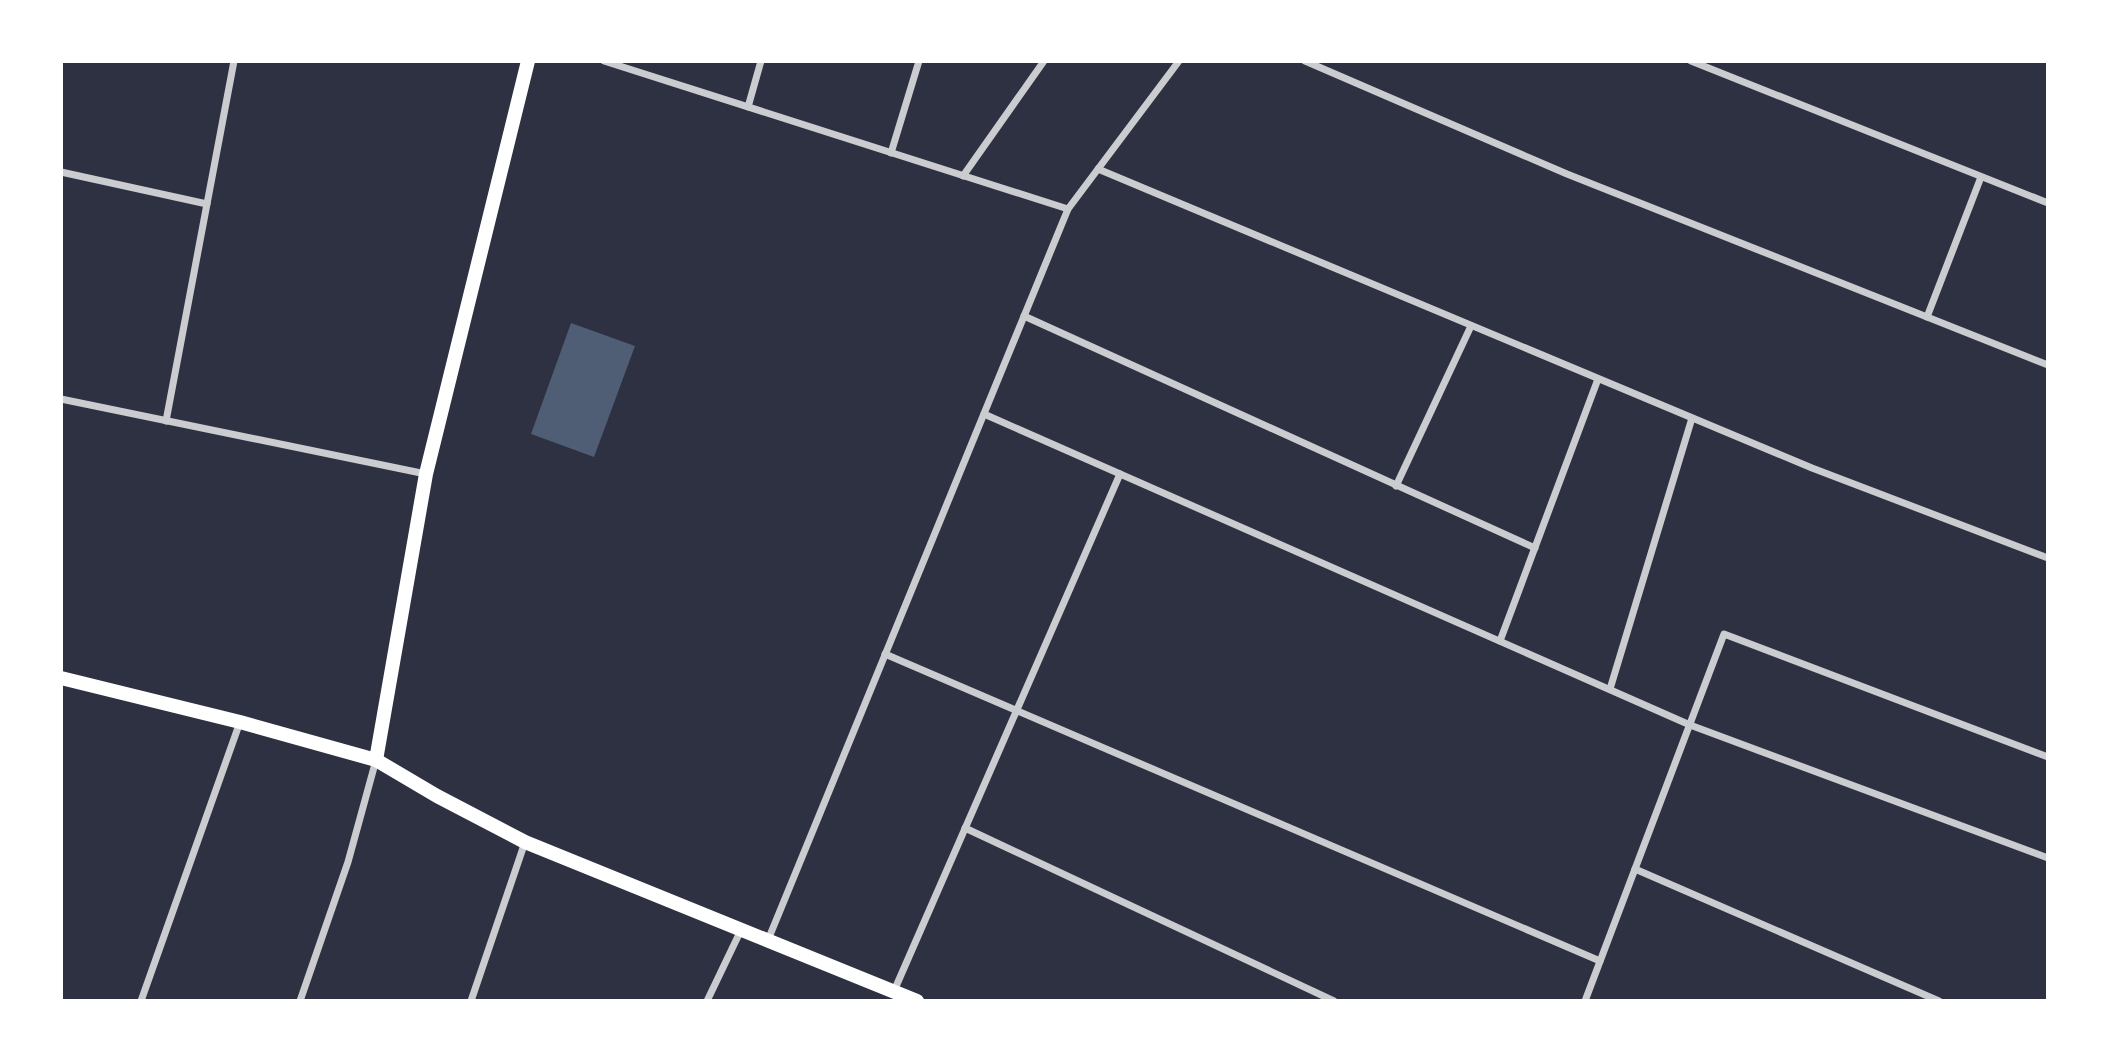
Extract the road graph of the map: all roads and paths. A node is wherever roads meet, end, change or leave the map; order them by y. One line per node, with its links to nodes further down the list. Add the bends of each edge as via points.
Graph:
1 (234, 61): 16 (street)
2 (528, 61): 28 (main road)
3 (604, 61): 10 (street)
4 (761, 61): 10 (street)
5 (919, 61): 11 (street)
6 (1044, 61): 14 (street)
7 (1179, 61): 12 (street)
8 (1305, 61): 20 (street, via 1567,174)
9 (1692, 61): 15 (street)
10 (748, 107): 11 (street)
11 (891, 153): 14 (street)
12 (1098, 169): 18 (street); 21 (street)
13 (61, 172): 16 (street)
14 (963, 176): 18 (street)
15 (1981, 177): 17 (street); 20 (street)
16 (208, 204): 27 (street)
17 (2048, 204)
18 (1068, 209): 19 (street)
19 (1024, 316): 25 (street); 30 (street)
20 (1927, 317): 22 (street)
21 (1471, 326): 23 (street); 30 (street)
22 (2048, 365)
23 (1598, 379): 26 (street); 31 (street)
24 (61, 399): 27 (street)
25 (984, 414): 29 (street); 34 (street)
26 (1692, 418): 32 (street); 36 (street)
27 (166, 421): 28 (street)
28 (426, 474): 41 (main road)
29 (1120, 474): 33 (street); 37 (street)
30 (1396, 486): 31 (street)
31 (1535, 548): 33 (street)
32 (2048, 558)
33 (1500, 641): 36 (street)
34 (886, 654): 37 (street); 47 (street)
35 (61, 678): 38 (main road)
36 (1610, 689): 39 (street)
37 (1016, 711): 42 (street); 48 (street)
38 (240, 722): 41 (main road); 50 (street)
39 (1690, 725): 40 (street, via 1724,634); 44 (street); 45 (street)
40 (2048, 757)
41 (376, 760): 43 (main road); 51 (street, via 348,862)
42 (965, 828): 49 (street); 55 (street)
43 (525, 842): 46 (main road); 52 (street)
44 (2048, 858)
45 (1635, 869): 48 (street); 57 (street)
46 (741, 930): 47 (main road); 53 (street)
47 (768, 940): 49 (main road)
48 (1600, 961): 56 (street)
49 (894, 991): 54 (main road)
50 (141, 1001)
51 (300, 1001)
52 (471, 1001)
53 (707, 1001)
54 (917, 1001)
55 (1334, 1001)
56 (1585, 1001)
57 (1939, 1001)

